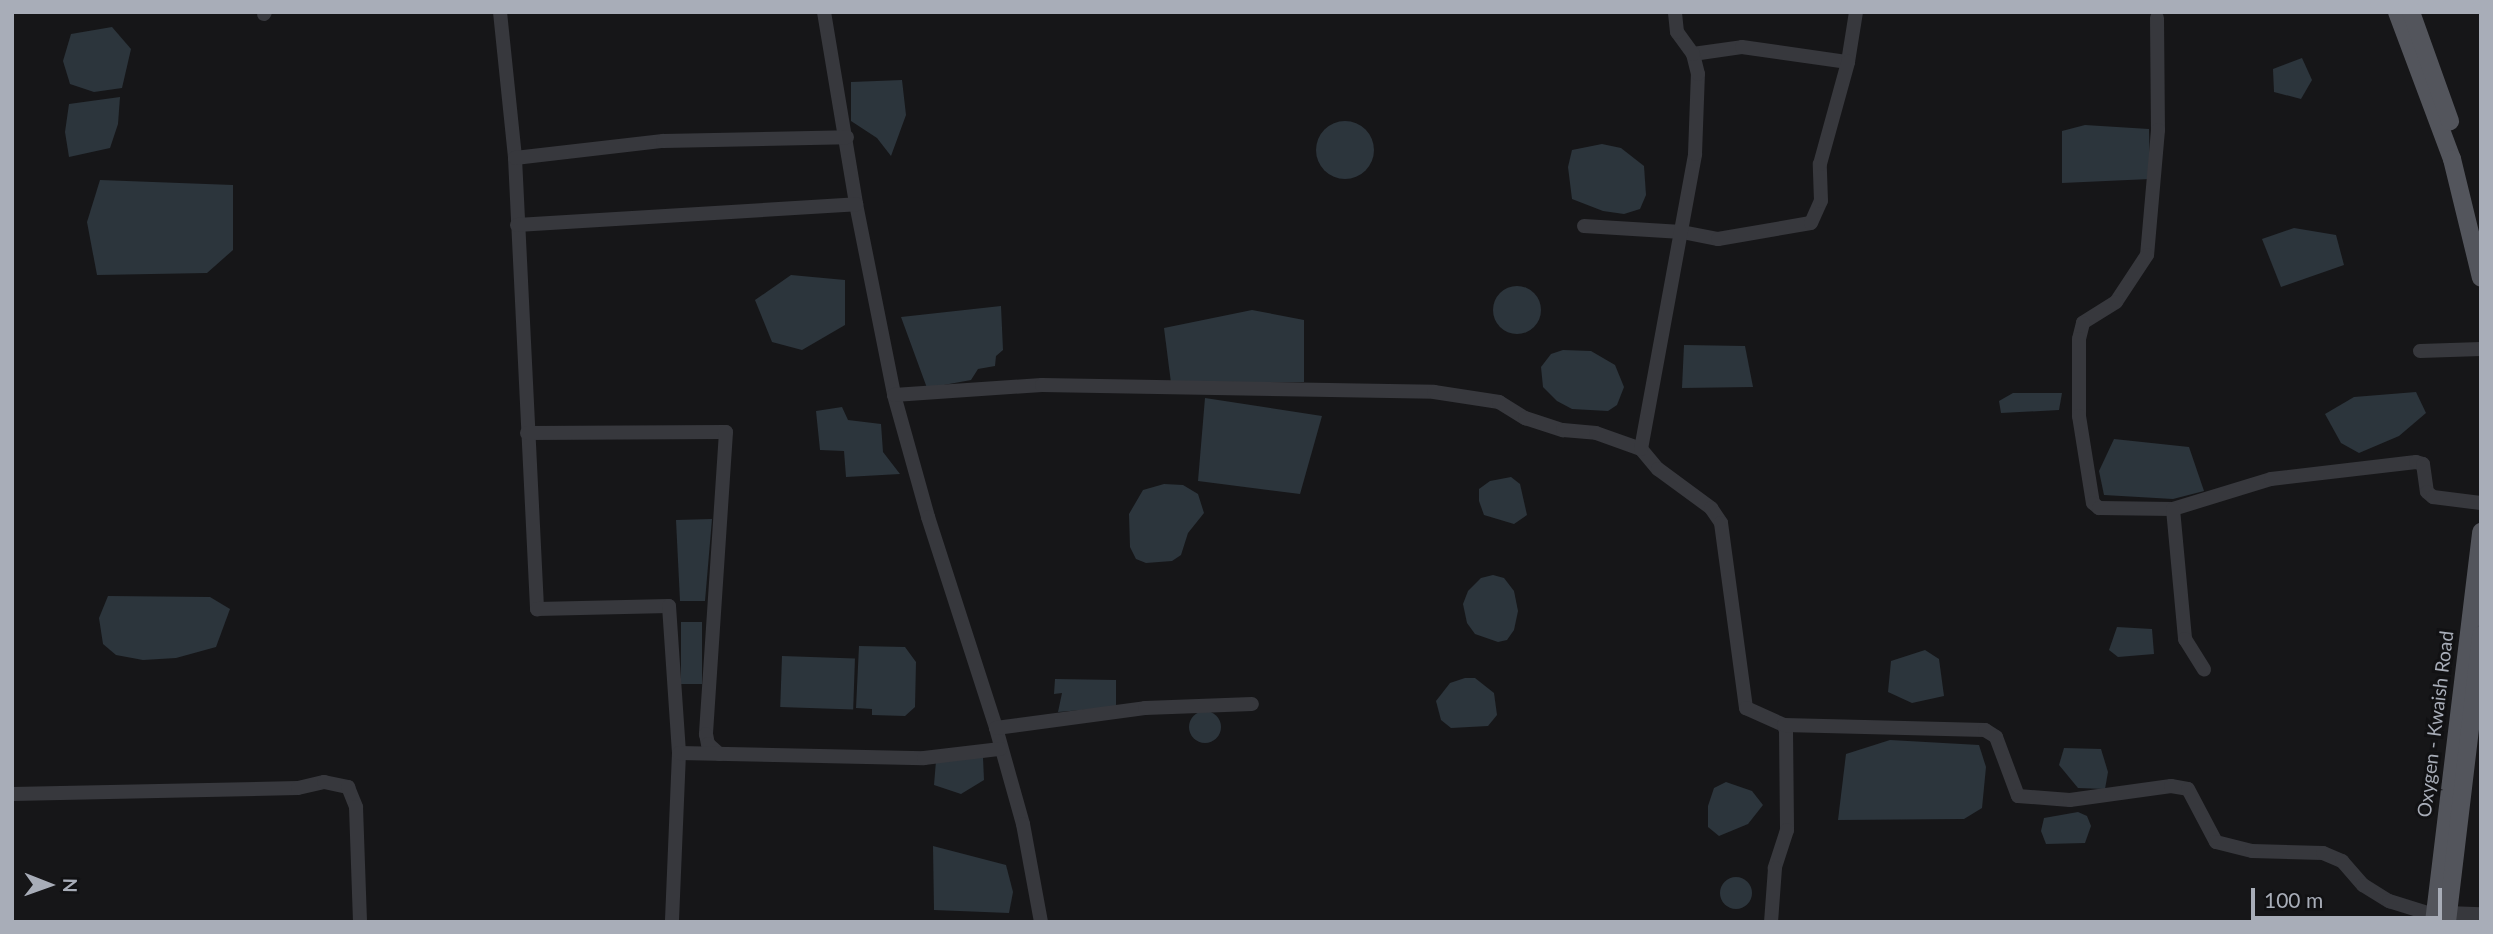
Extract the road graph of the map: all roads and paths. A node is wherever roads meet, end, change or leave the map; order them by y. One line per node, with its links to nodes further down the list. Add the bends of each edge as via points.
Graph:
1 (500, 12): 11 (street)
2 (824, 12): 10 (street)
3 (1675, 12): 8 (street, via 1682,44)
4 (1856, 12): 9 (street)
5 (2397, 12): 17 (main road, via 2452,159)
6 (2411, 12): 13 (main road)
7 (2157, 18): 24 (street, via 2158,130 2147,255 2116,302 2083,323 2077,390 2093,503 2099,508)
8 (1693, 54): 9 (street, via 1742,47); 16 (street, via 1699,97)
9 (1848, 62): 16 (street, via 1821,164 1821,201 1811,223 1718,239)
10 (847, 137): 11 (street, via 663,141); 12 (street)
11 (515, 158): 14 (street)
12 (856, 204): 14 (street); 20 (street)
13 (2481, 224)
14 (517, 225): 21 (street)
15 (1584, 226): 16 (street)
16 (1682, 232): 22 (street)
17 (2481, 278)
18 (2481, 349): 19 (street)
19 (2420, 351)
20 (894, 395): 22 (street, via 1042,385 1474,395 1499,402 1525,418 1563,430 1596,433); 30 (street)
21 (527, 433): 32 (street, via 537,609 669,606); 33 (street, via 726,432 706,734 708,744)
22 (1641, 449): 29 (street, via 1721,523 1746,708)
23 (2481, 503): 24 (street, via 2432,497 2427,492 2423,464 2416,462 2271,479)
24 (2173, 509): 27 (street, via 2185,639)
25 (2481, 533): 36 (main road, Oxygen - Kwaish Road)
26 (2481, 635): 36 (main road, Oxygen - Kwaish Road)
27 (2204, 669)
28 (1252, 704): 30 (street, via 1145,708)
29 (1784, 725): 36 (street, via 1985,730 1996,737 2018,796 2070,800 2171,786 2188,789 2216,842 2252,851 2323,853 2342,861 2363,885 2389,901); 40 (street, via 1787,830 1774,878)
30 (996, 728): 31 (street)
31 (1000, 749): 33 (street, via 924,758); 39 (street, via 1023,824)
32 (680, 753): 33 (street); 38 (street)
33 (719, 754)
34 (12, 794): 37 (street, via 298,788 324,782 348,787 356,807)
35 (2481, 914): 36 (street)
36 (2440, 918)
37 (360, 922)
38 (672, 922)
39 (1041, 922)
40 (1771, 922)

